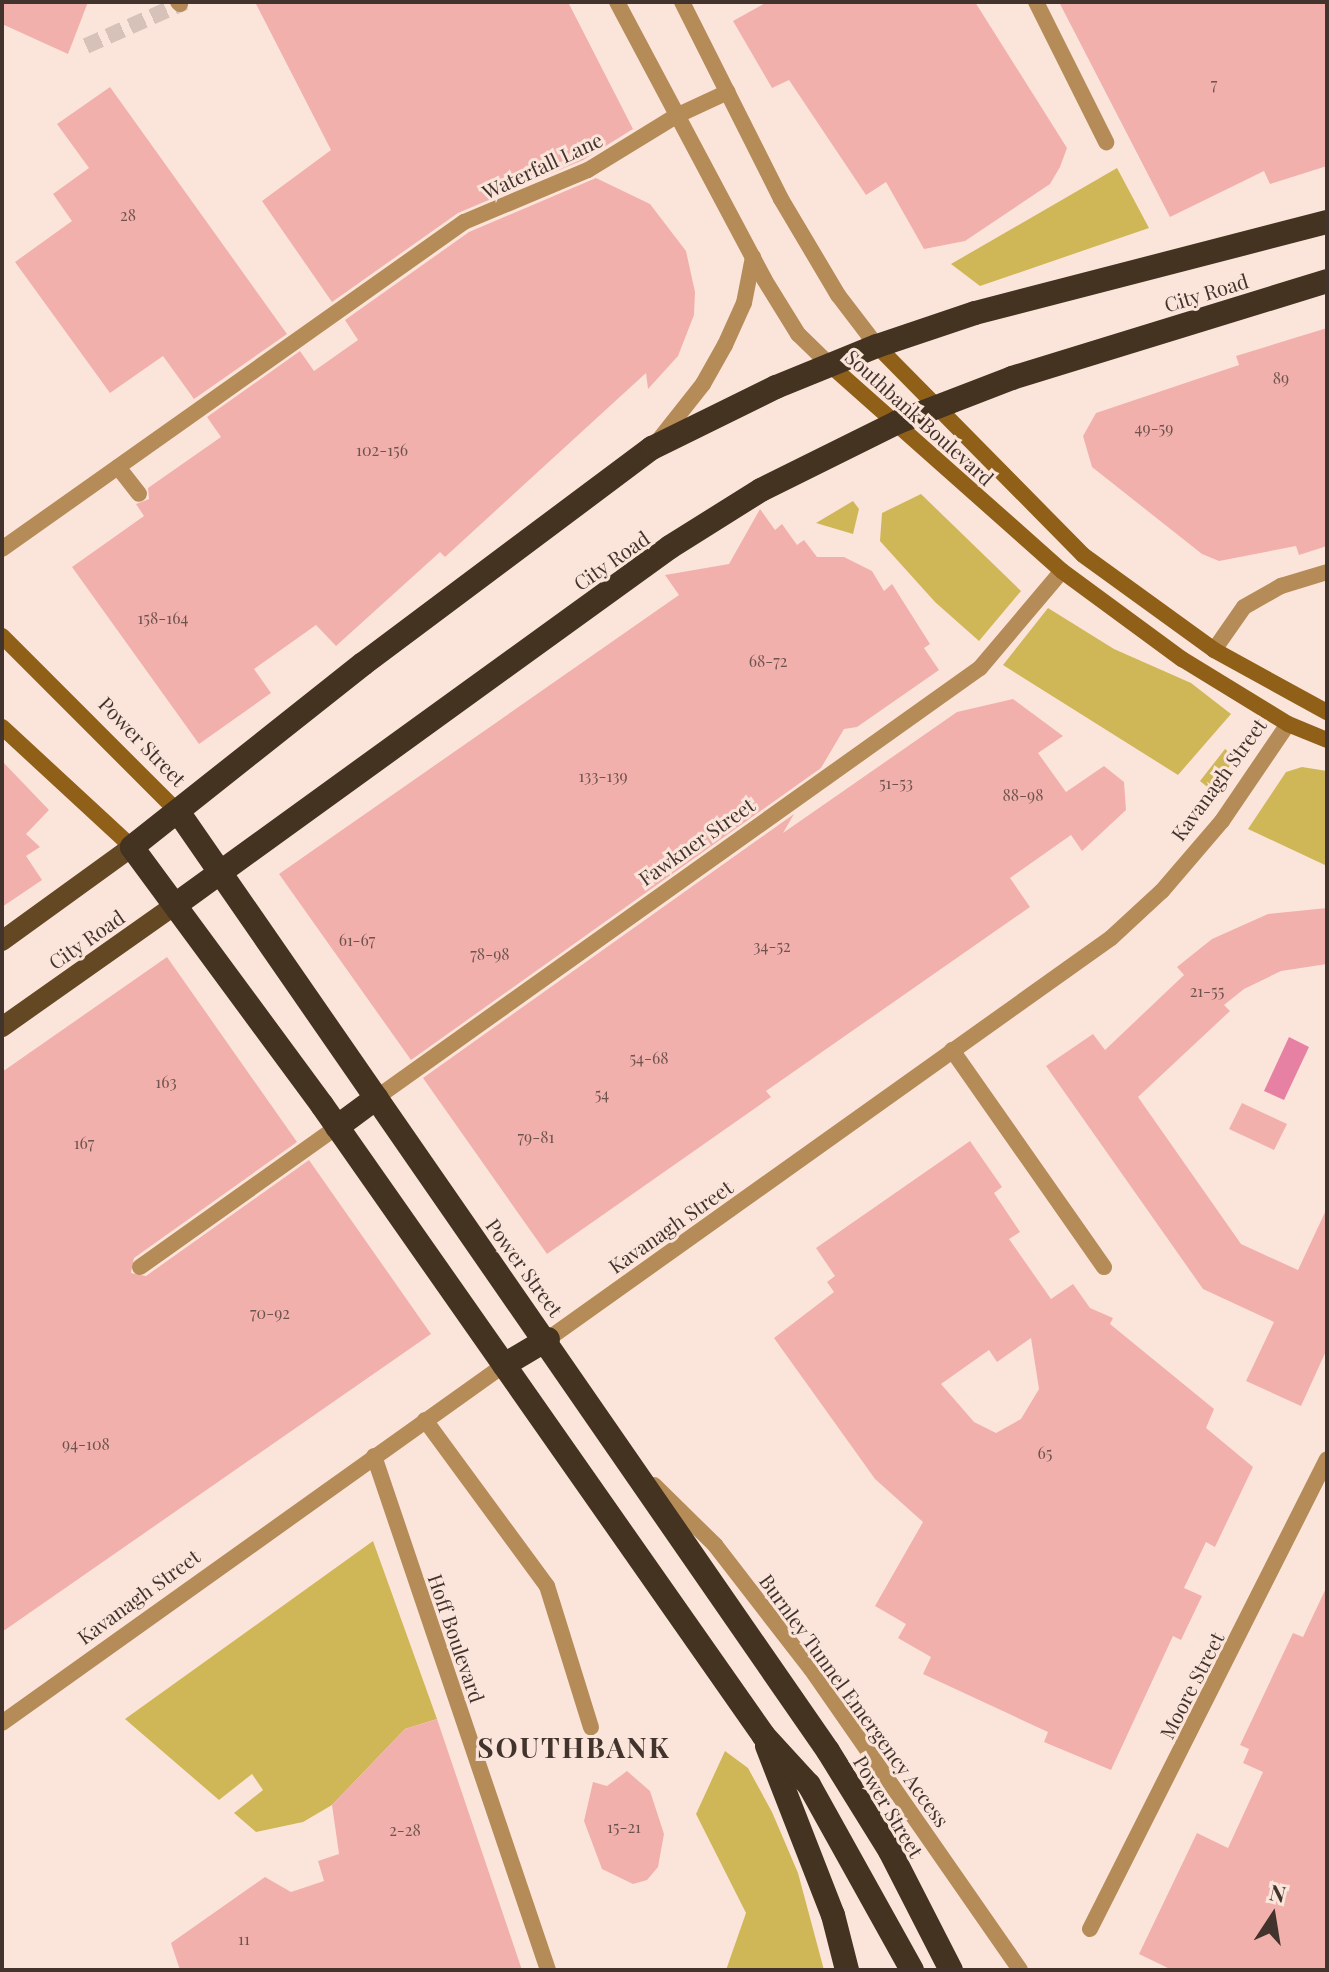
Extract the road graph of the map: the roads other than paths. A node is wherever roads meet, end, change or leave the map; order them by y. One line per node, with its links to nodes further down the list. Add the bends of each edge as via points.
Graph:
1 (617, 2): 5 (street, Southbank Boulevard)
2 (682, 2): 4 (street, Southbank Boulevard)
3 (1036, 2): 6 (street)
4 (728, 92): 5 (street, Waterfall Lane); 10 (street, Southbank Boulevard, via 781,199 838,295)
5 (676, 116): 8 (street, Southbank Boulevard); 15 (street, Waterfall Lane, via 588,170 464,222)
6 (1106, 142)
7 (1327, 222): 10 (highway, City Road, via 975,313)
8 (753, 257): 11 (street, Southbank Boulevard, via 798,334); 14 (street, via 744,303 725,345 703,384)
9 (1327, 281): 12 (highway, City Road, via 1087,353)
10 (877, 346): 11 (highway, City Road); 12 (main road, Southbank Boulevard)
11 (829, 364): 13 (main road, Southbank Boulevard); 14 (highway, City Road)
12 (934, 407): 13 (highway, City Road); 21 (main road, Southbank Boulevard, via 1083,555)
13 (898, 422): 18 (main road, Southbank Boulevard); 29 (highway, City Road, via 761,490 670,547)
14 (652, 448): 27 (highway, City Road, via 363,664)
15 (118, 467): 16 (street); 17 (street, Waterfall Lane)
16 (139, 494)
17 (2, 549)
18 (1062, 571): 24 (main road, Southbank Boulevard, via 1182,659); 34 (street, Fawkner Street, via 980,668)
19 (1327, 572): 21 (street, via 1281,586 1244,607)
20 (2, 636): 27 (main road, Power Street)
21 (1214, 650): 22 (main road, Southbank Boulevard)
22 (1302, 701): 23 (main road, Southbank Boulevard); 24 (main road, Kavanagh Street)
23 (1327, 712)
24 (1288, 724): 26 (main road, Southbank Boulevard); 33 (street, Kavanagh Street, via 1222,821 1162,891 1111,938)
25 (2, 727): 28 (main road)
26 (1327, 740)
27 (179, 813): 28 (highway, City Road); 29 (highway, Power Street)
28 (132, 847): 30 (highway); 31 (main road, City Road)
29 (221, 871): 30 (highway, City Road); 34 (highway, Power Street)
30 (178, 903): 32 (main road, City Road); 35 (highway)
31 (2, 941)
32 (2, 1027)
33 (952, 1050): 37 (street); 38 (street, Kavanagh Street)
34 (376, 1098): 35 (highway, Fawkner Street); 38 (highway, Power Street)
35 (337, 1127): 36 (street); 39 (highway)
36 (140, 1267)
37 (1104, 1267)
38 (548, 1339): 39 (highway, Kavanagh Street); 43 (highway, Power Street)
39 (504, 1365): 40 (street, Kavanagh Street); 46 (highway)
40 (425, 1420): 41 (street, Kavanagh Street); 45 (street, via 547,1586)
41 (374, 1456): 44 (street, Kavanagh Street); 48 (street, Hoff Boulevard)
42 (1327, 1459): 47 (street, Moore Street)
43 (638, 1470): 51 (highway, Power Street, via 836,1764 890,1851); 52 (street, Burnley Tunnel Emergency Access, via 749,1586 867,1746)
44 (2, 1723)
45 (591, 1727)
46 (764, 1736): 49 (highway, via 833,1915); 50 (highway, via 809,1785)
47 (1090, 1929)
48 (548, 1970)
49 (847, 1970)
50 (912, 1970)
51 (951, 1970)
52 (1020, 1970)

